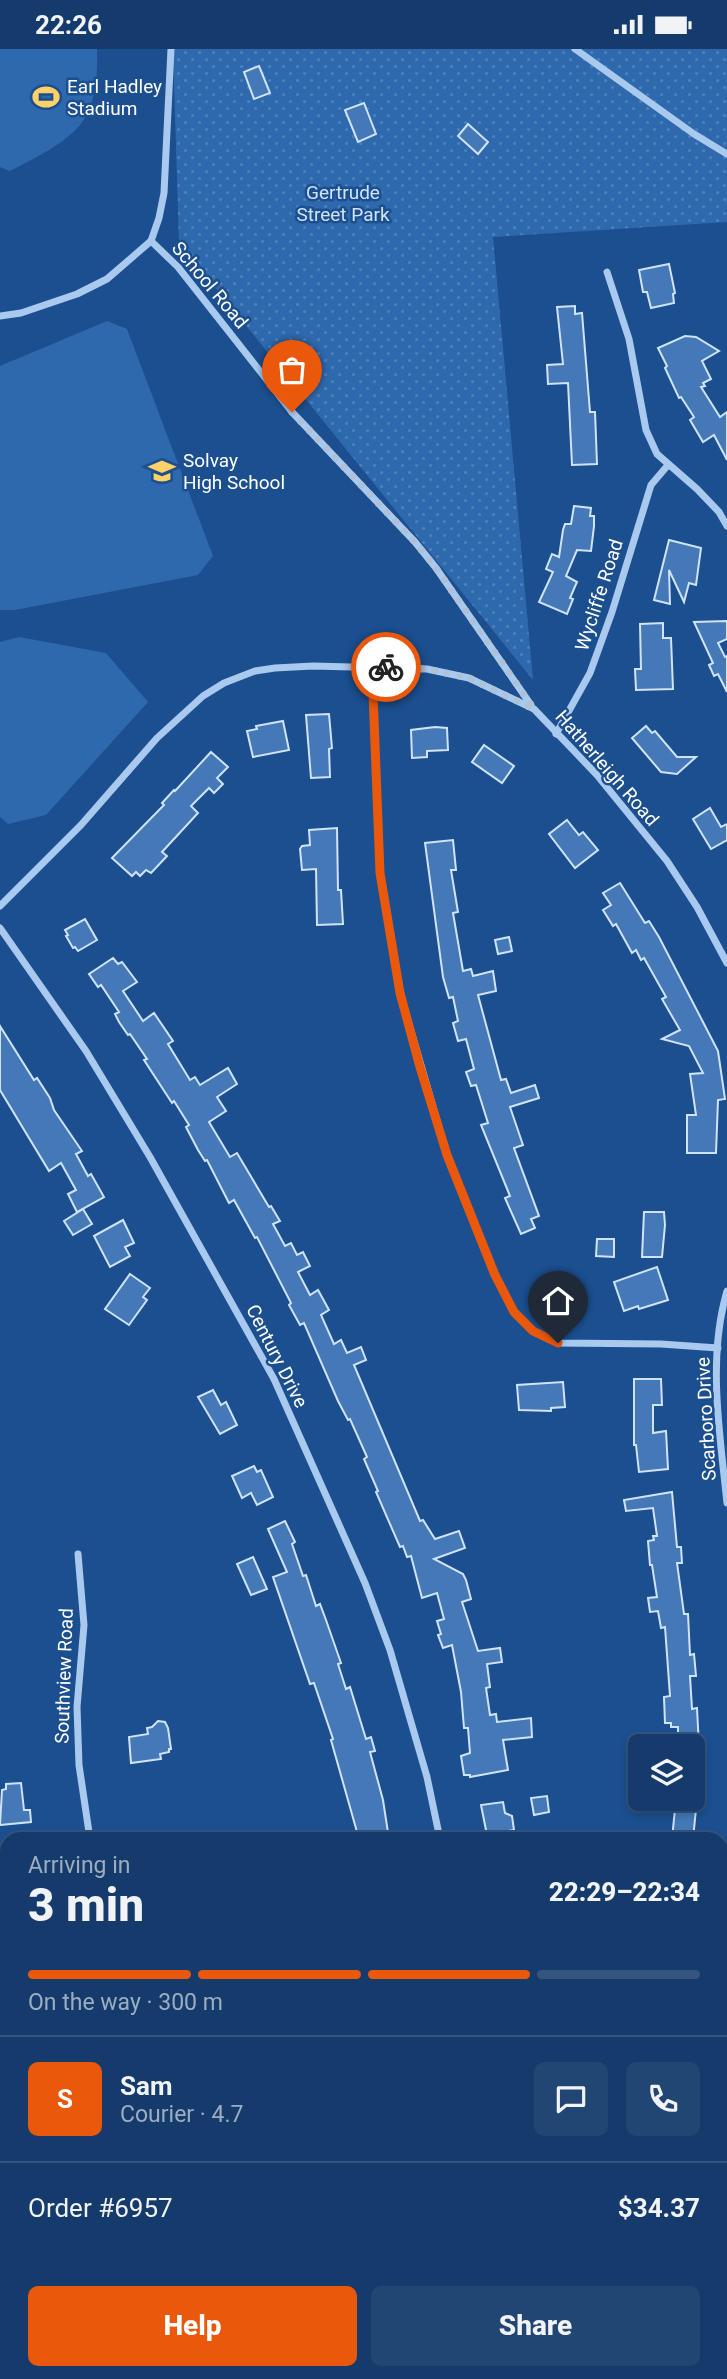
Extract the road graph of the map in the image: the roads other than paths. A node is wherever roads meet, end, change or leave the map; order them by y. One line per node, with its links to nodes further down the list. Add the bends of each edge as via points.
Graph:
1 (171, 49): 4 (street, via 164,193)
2 (575, 49): 3 (street)
3 (727, 154)
4 (151, 241): 6 (street, via 107,279 77,294); 10 (street, School Road, via 178,267 292,412 415,542)
5 (607, 272): 7 (street, via 629,339 646,430)
6 (0, 316)
7 (668, 465): 8 (street, via 697,489); 11 (street, Wycliffe Road, via 651,485 590,673)
8 (727, 526)
9 (372, 667): 10 (street, Hatherleigh Road, via 427,669 469,678); 12 (street, Hatherleigh Road, via 265,669 224,683 203,696 157,738); 16 (street, via 380,873 400,993 447,1155 495,1275 514,1312 533,1331 558,1343)
10 (534, 709): 11 (street, Hatherleigh Road)
11 (556, 734): 14 (street, Hatherleigh Road, via 597,775 667,861)
12 (0, 906)
13 (0, 928): 20 (street, Century Drive, via 86,1051 274,1379 390,1650)
14 (727, 963)
15 (727, 1291): 16 (street, Scarboro Drive)
16 (718, 1348): 17 (street, Scarboro Drive, via 717,1409)
17 (727, 1503)
18 (78, 1554): 19 (street, Southview Road, via 84,1625 78,1755)
19 (89, 1832)
20 (439, 1832)

